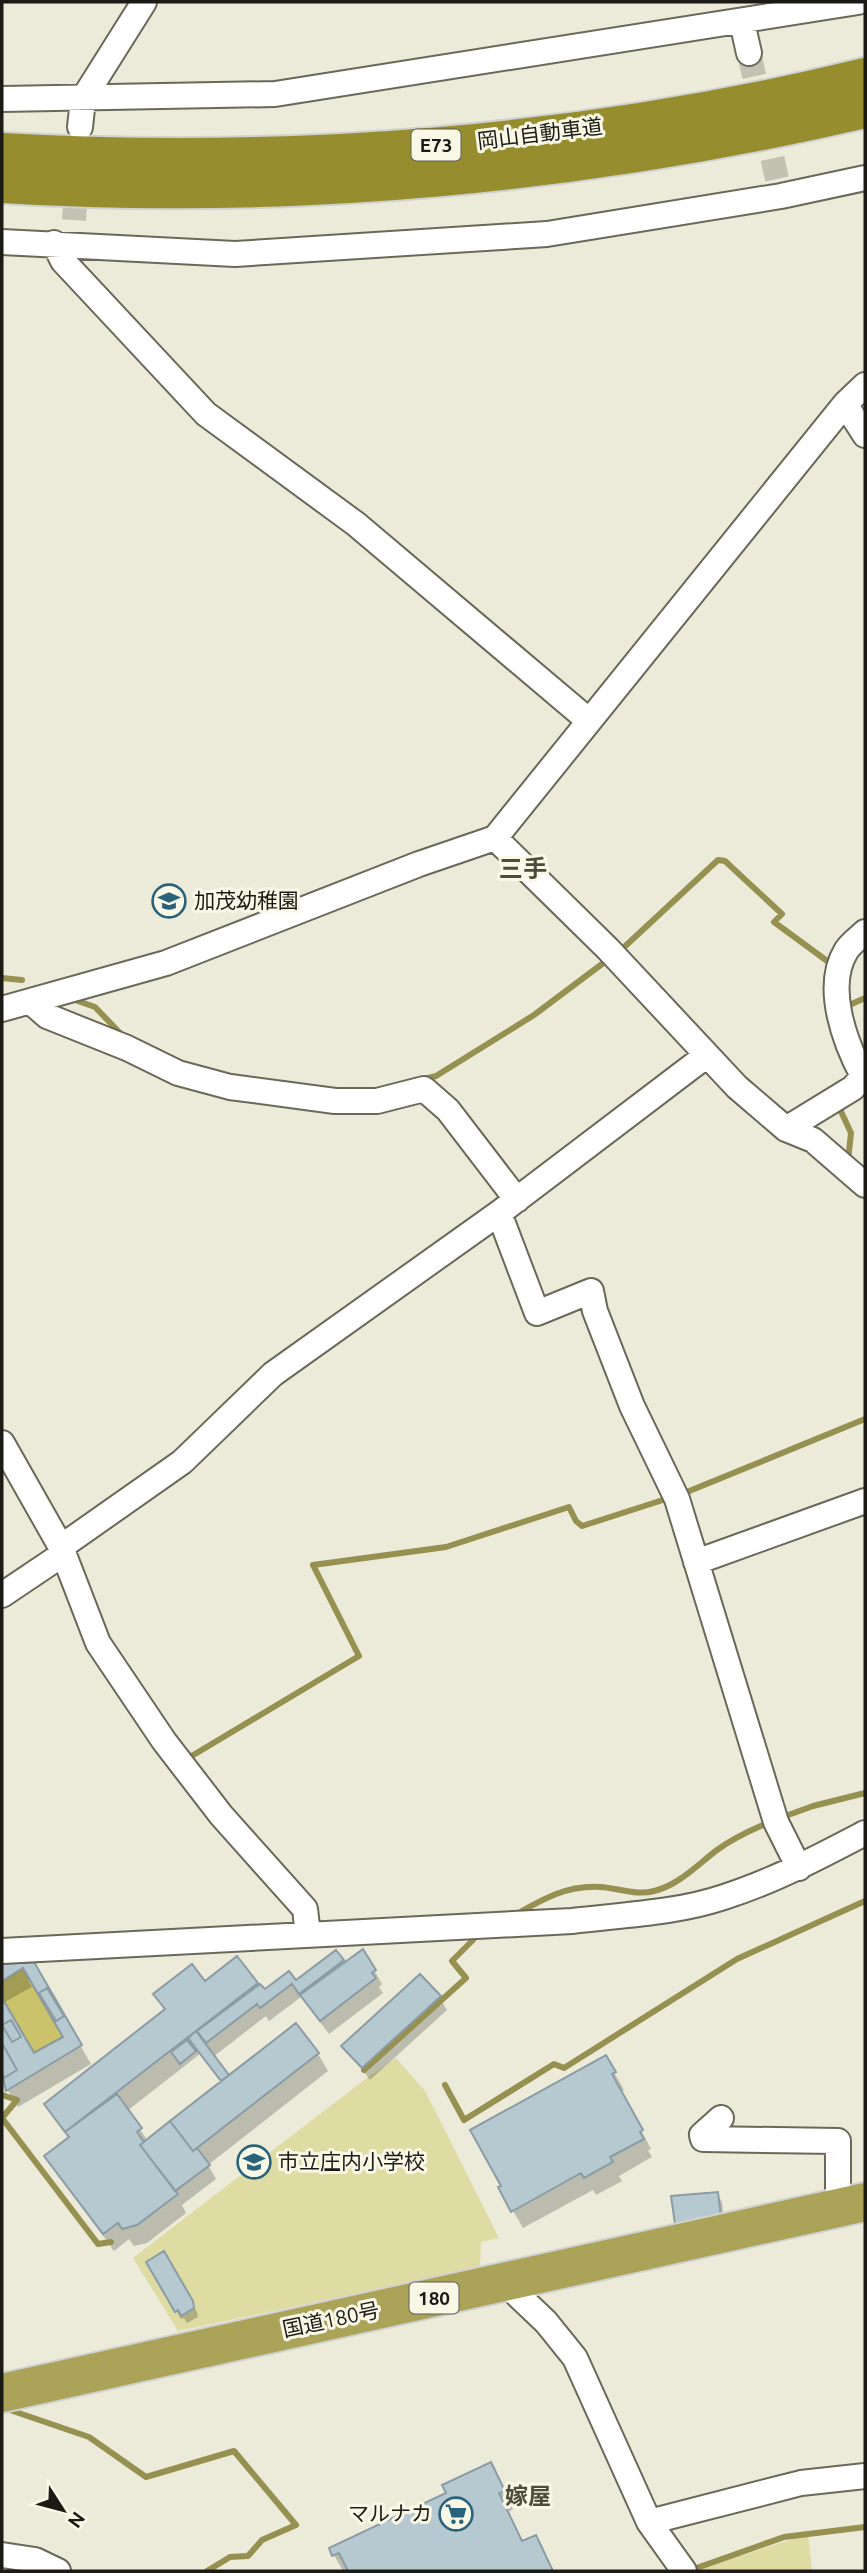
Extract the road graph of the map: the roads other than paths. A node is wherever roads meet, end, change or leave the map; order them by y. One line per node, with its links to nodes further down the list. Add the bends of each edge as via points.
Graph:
1 (144, 2): 7 (street)
2 (858, 2): 3 (street)
3 (741, 22): 4 (street); 7 (street, via 275,94)
4 (749, 53)
5 (865, 77): 10 (highway, 岡山自動車道 / E73, via 722,108 598,127 365,151 145,157)
6 (2, 99): 7 (street)
7 (83, 99): 9 (street)
8 (865, 109): 12 (highway, 岡山自動車道 / E73, via 605,158 363,183 222,188)
9 (80, 127)
10 (2, 152)
11 (865, 178): 13 (street, via 779,187 547,234 235,254)
12 (2, 184)
13 (67, 236): 14 (street); 18 (street, via 63,261 206,414 356,524)
14 (2, 242)
15 (865, 385): 16 (street)
16 (845, 404): 17 (street); 18 (street)
17 (865, 435)
18 (588, 720): 19 (street)
19 (495, 838): 21 (street, via 166,963); 23 (street)
20 (865, 932): 24 (street, via 846,951 838,973 850,1051 863,1076 853,1088)
21 (31, 1002): 22 (street); 26 (street, via 47,1016 178,1073 230,1087 335,1101 377,1101 425,1089 448,1110)
22 (2, 1009)
23 (707, 1055): 24 (street); 26 (street)
24 (786, 1129): 25 (street, via 813,1140)
25 (865, 1185)
26 (508, 1206): 29 (street, via 273,1374 182,1462); 30 (street, via 537,1313 591,1291 632,1406 676,1496)
27 (2, 1443): 29 (street)
28 (865, 1501): 30 (street)
29 (59, 1555): 31 (street); 34 (street, via 98,1643 222,1815 305,1909)
30 (696, 1562): 33 (street, via 776,1820)
31 (2, 1595)
32 (865, 1833): 33 (street)
33 (799, 1868): 34 (street, via 722,1898 648,1911 572,1921)
34 (308, 1935): 35 (street)
35 (2, 1951)
36 (721, 2118): 37 (street, via 702,2135 704,2139 838,2141)
37 (852, 2205): 38 (highway, 国道180号 / 180)
38 (504, 2282): 39 (highway, 国道180号 / 180); 41 (street, via 575,2358)
39 (2, 2393)
40 (865, 2476): 41 (street, via 801,2483)
41 (649, 2522): 44 (street)
42 (2, 2555): 43 (street, via 35,2560)
43 (58, 2571)
44 (683, 2571)

